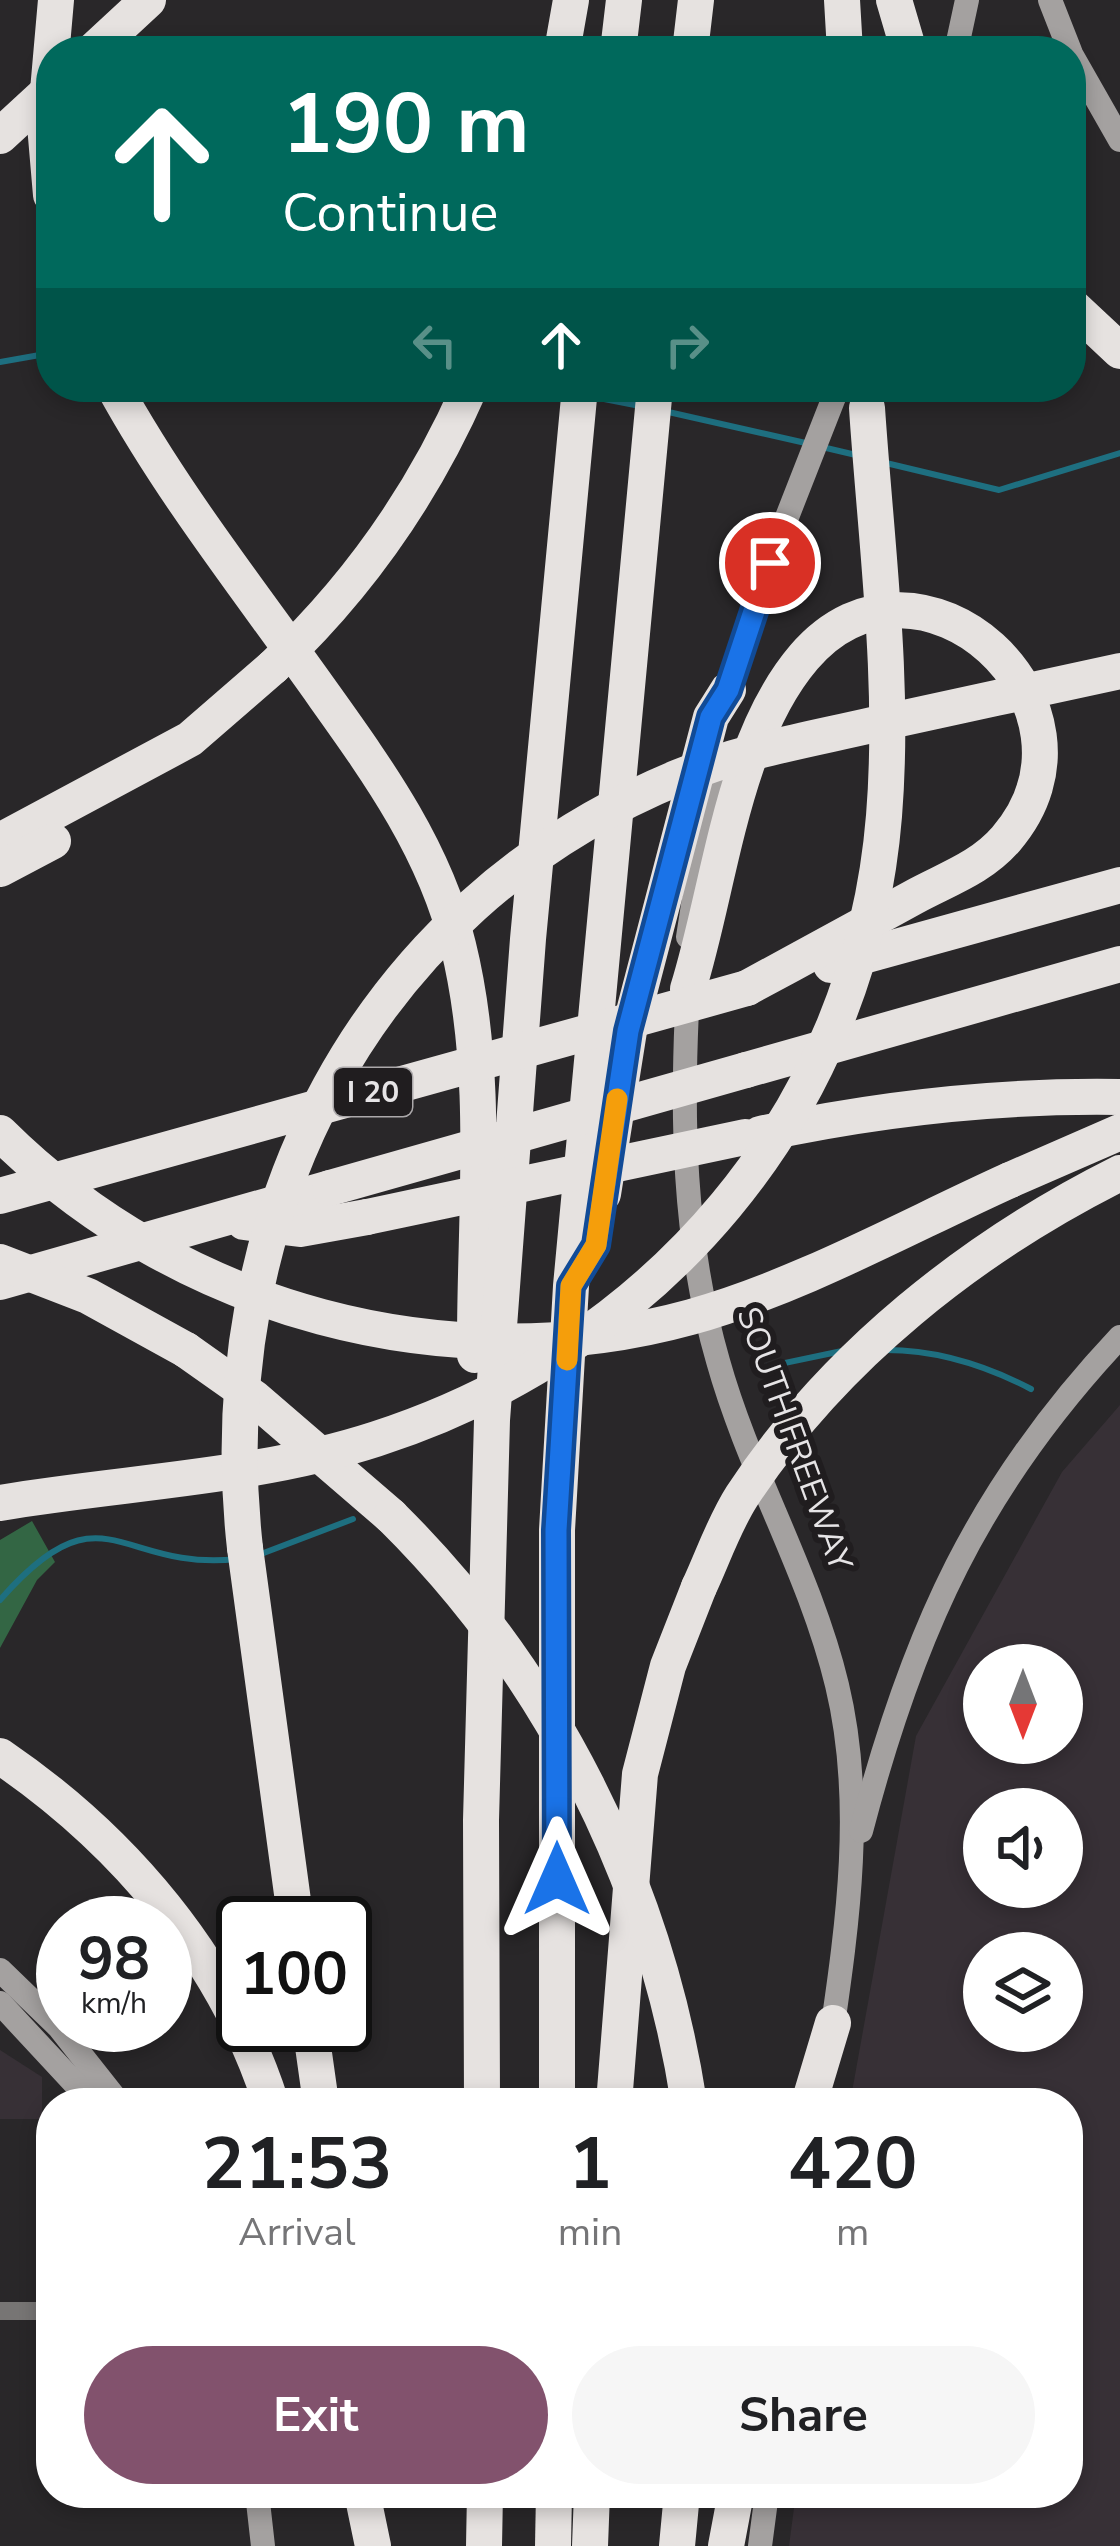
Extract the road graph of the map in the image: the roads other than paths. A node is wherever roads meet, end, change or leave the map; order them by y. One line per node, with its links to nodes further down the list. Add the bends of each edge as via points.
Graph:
1 (56, 0): 10 (highway)
2 (148, 0): 11 (highway)
3 (571, 0): 12 (highway)
4 (624, 0): 13 (highway)
5 (696, 0): 14 (highway)
6 (842, 0): 15 (highway)
7 (894, 0): 16 (highway)
8 (967, 0): 17 (main road)
9 (1050, 0): 18 (main road)
10 (53, 36)
11 (109, 36)
12 (565, 36)
13 (620, 36)
14 (692, 36)
15 (844, 36)
16 (905, 36)
17 (959, 36)
18 (1064, 36)
19 (1086, 80): 22 (main road)
20 (36, 103): 21 (highway, bridge)
21 (0, 136)
22 (1120, 140)
23 (1086, 319): 24 (highway)
24 (1120, 351)
25 (123, 402): 50 (highway, via 379,772 448,909 474,1041 476,1365)
26 (462, 402): 33 (highway, bridge, via 421,484 340,596)
27 (578, 402): 50 (highway)
28 (653, 402): 48 (highway)
29 (832, 402): 32 (main road, SOUTH FREEWAY)
30 (867, 402): 51 (highway, bridge, via 886,730 879,860 832,1031 796,1106 732,1198 671,1267 600,1328 442,1416 318,1454)
31 (1120, 671): 54 (highway, bridge, via 774,747 659,786 566,837 464,914 361,1036 280,1194 254,1279 241,1373 242,1516)
32 (728, 690): 39 (main road, SOUTH FREEWAY, via 690,912); 48 (highway, via 711,717 628,1031 596,1245)
33 (190, 739): 34 (highway); 35 (highway, via 117,803)
34 (0, 841)
35 (0, 869)
36 (1120, 885): 38 (highway, I 20)
37 (1120, 964): 45 (highway, I 20, bridge)
38 (747, 988): 39 (highway, via 971,869 1019,822 1041,761 1036,718 1014,668 970,628 933,614 873,615 822,640 795,668 743,784); 44 (highway, I 20, bridge)
39 (688, 989): 53 (main road, SOUTH FREEWAY, via 683,1129 695,1261 718,1363 838,1686)
40 (1120, 1097): 45 (highway, bridge, via 875,1109 300,1229)
41 (1120, 1132): 42 (highway, bridge, via 722,1307 635,1330 506,1342 356,1327 233,1288 94,1209)
42 (0, 1133)
43 (1120, 1173): 65 (highway, bridge, via 983,1254 843,1369 739,1501 668,1666 640,1774)
44 (0, 1196)
45 (223, 1219): 47 (highway, I 20, bridge)
46 (0, 1262): 66 (highway, bridge, via 120,1311 236,1384 391,1516 468,1601 542,1706 615,1847 660,1970)
47 (0, 1282)
48 (571, 1286): 64 (highway, via 556,1530)
49 (1120, 1337): 53 (main road, via 1066,1394 957,1560 910,1666)
50 (492, 1420): 63 (highway)
51 (0, 1503)
52 (0, 1756): 61 (highway, via 74,1812 166,1909 231,2008)
53 (853, 1862): 57 (main road, SOUTH FREEWAY)
54 (292, 1896)
55 (0, 1970): 60 (main road)
56 (0, 2002): 59 (main road)
57 (833, 2023): 67 (highway); 68 (main road, SOUTH FREEWAY)
58 (314, 2052): 62 (highway)
59 (79, 2088)
60 (106, 2088)
61 (265, 2088)
62 (319, 2088)
63 (482, 2088)
64 (557, 2088)
65 (615, 2088)
66 (685, 2088)
67 (814, 2088)
68 (824, 2088)
69 (0, 2311): 70 (street)
70 (36, 2311)
71 (259, 2508): 79 (main road)
72 (370, 2508): 80 (highway)
73 (484, 2508): 81 (highway)
74 (554, 2508): 82 (highway)
75 (591, 2508): 83 (highway)
76 (681, 2508): 84 (highway)
77 (733, 2508): 85 (highway)
78 (765, 2508): 86 (main road)
79 (263, 2546)
80 (376, 2546)
81 (484, 2546)
82 (554, 2546)
83 (590, 2546)
84 (677, 2546)
85 (726, 2546)
86 (760, 2546)

